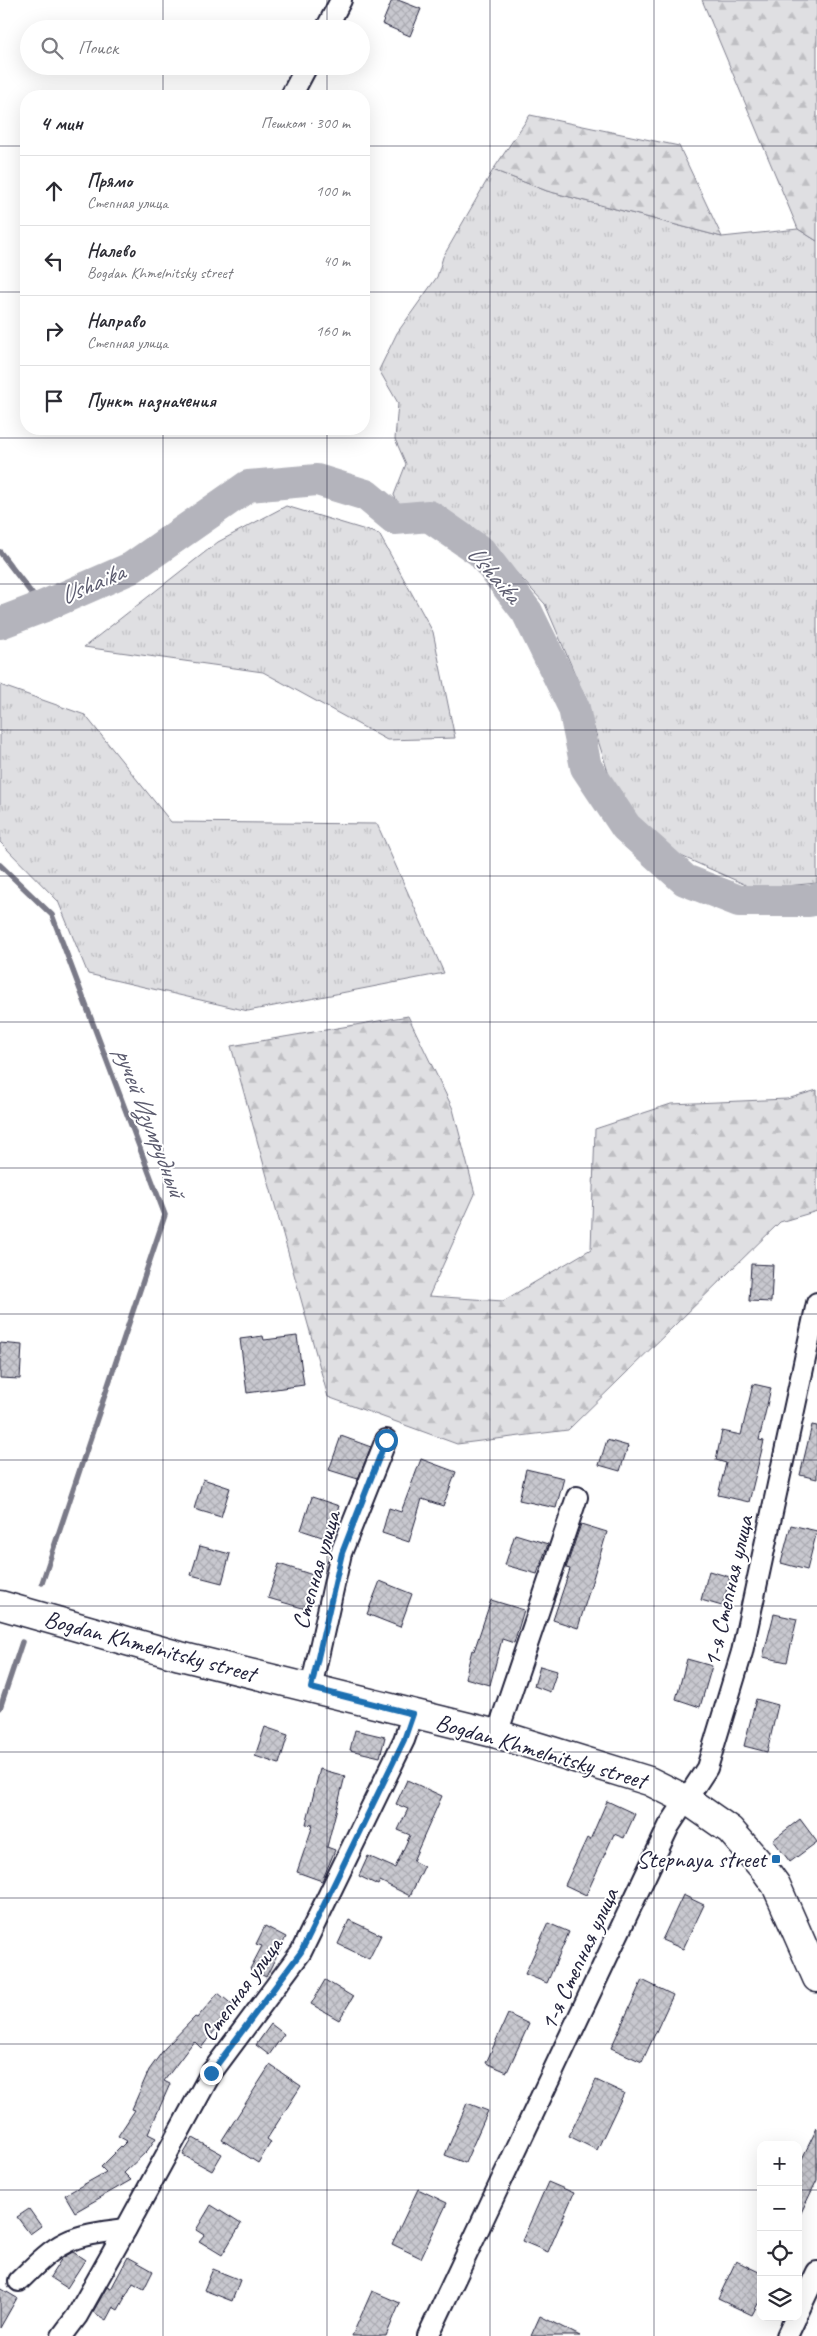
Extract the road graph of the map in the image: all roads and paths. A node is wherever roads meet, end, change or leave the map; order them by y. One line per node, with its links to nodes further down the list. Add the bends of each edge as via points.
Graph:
1 (341, 0): 2 (street)
2 (331, 20)
3 (302, 75): 4 (street)
4 (294, 90)
5 (817, 1303): 12 (street, 1-я Степная улица, via 742,1652 708,1768)
6 (386, 1440): 9 (street, Степная улица, via 342,1553)
7 (577, 1497): 11 (street)
8 (0, 1605): 9 (street, Bogdan Khmelnitsky street, via 180,1656)
9 (311, 1688): 10 (street, Bogdan Khmelnitsky street)
10 (413, 1714): 11 (street, Bogdan Khmelnitsky street); 14 (street, Степная улица, via 404,1740 301,1952 211,2073)
11 (498, 1734): 12 (street, Bogdan Khmelnitsky street, via 648,1781)
12 (687, 1800): 13 (street, Bogdan Khmelnitsky street, via 730,1830 766,1870 780,1893); 20 (street, 1-я Степная улица, via 669,1826)
13 (817, 1978)
14 (126, 2229): 16 (street, via 70,2238 46,2253); 19 (street, Степная улица, via 77,2316)
15 (817, 2272): 17 (street)
16 (19, 2281)
17 (802, 2304)
18 (794, 2321): 21 (street)
19 (62, 2336)
20 (428, 2336)
21 (787, 2336)

